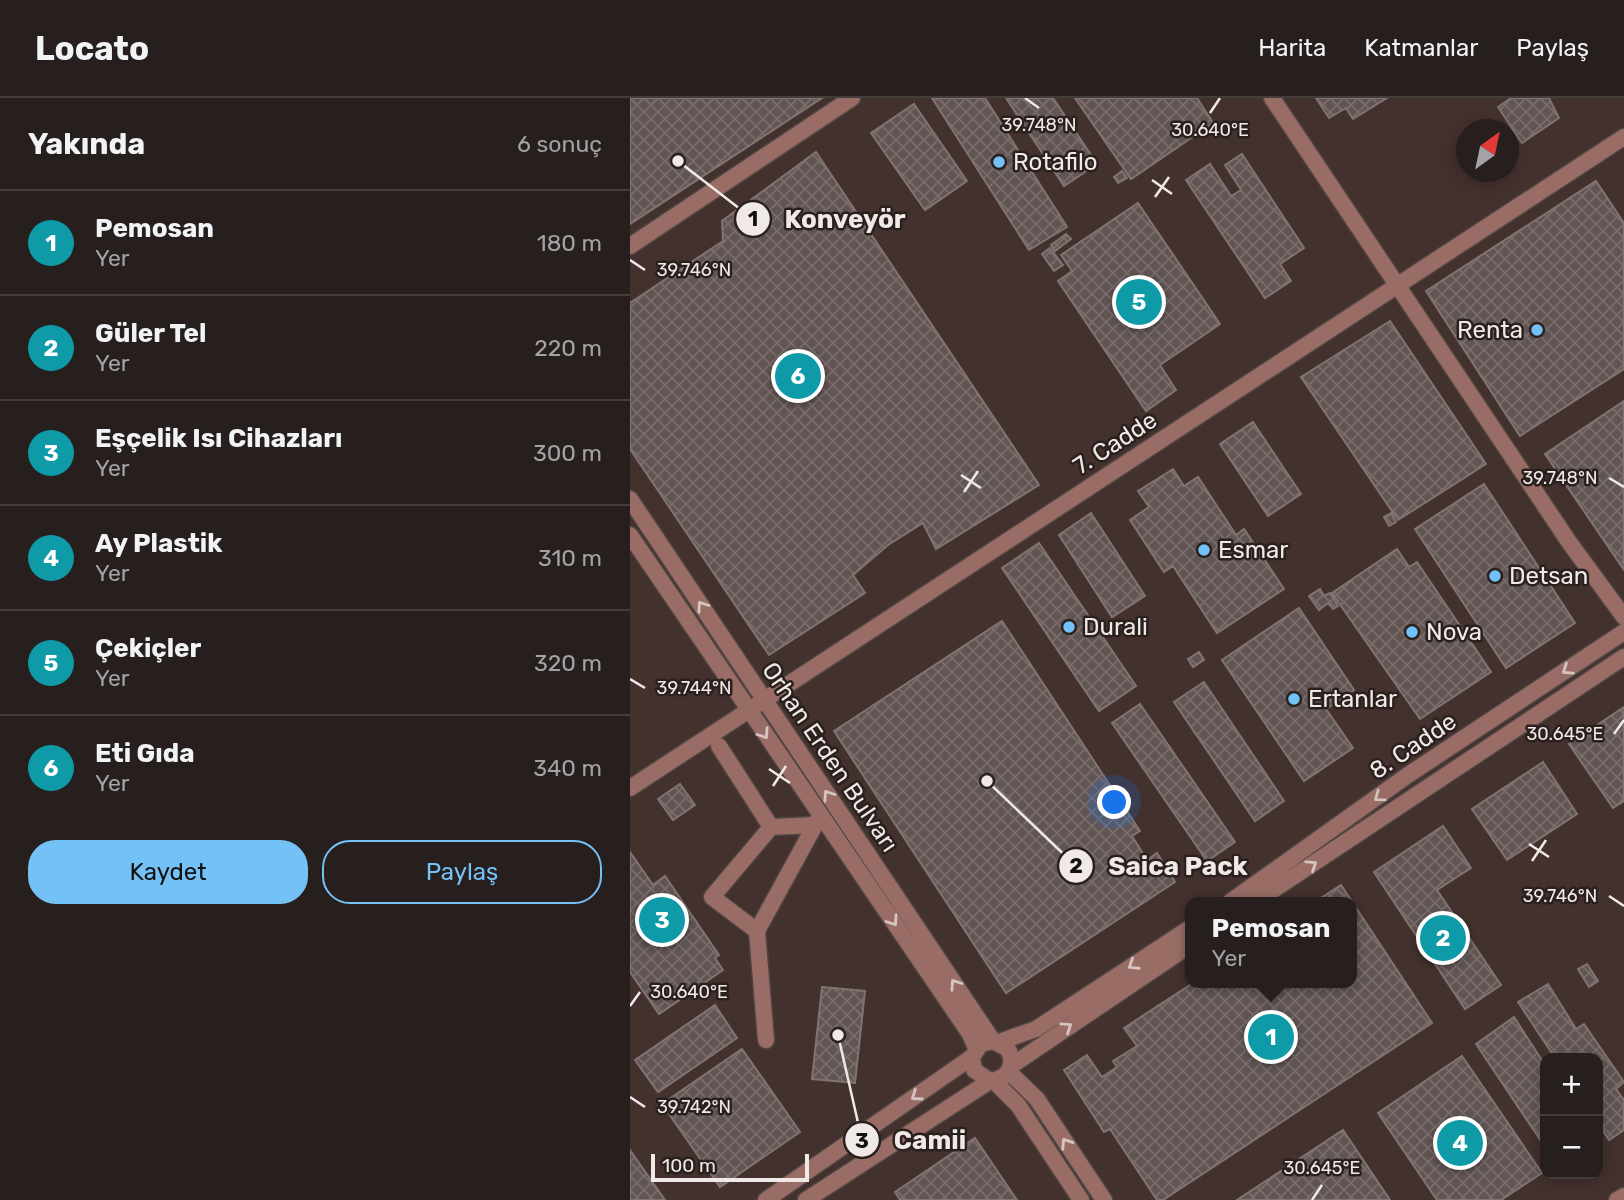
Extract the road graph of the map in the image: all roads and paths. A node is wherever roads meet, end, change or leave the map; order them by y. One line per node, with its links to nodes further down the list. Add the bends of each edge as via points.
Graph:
1 (852, 98): 4 (street)
2 (1272, 98): 5 (street)
3 (1624, 136): 5 (street, 7. Cadde)
4 (630, 246)
5 (1399, 286): 8 (street); 11 (street, 7. Cadde)
6 (630, 499): 11 (street, Orhan Erden Bulvarı, one-way to 6)
7 (630, 535): 12 (street, Orhan Erden Bulvarı)
8 (1624, 617)
9 (1624, 632): 17 (street, 8. Cadde, one-way to 17, via 1408,775)
10 (1624, 657): 18 (street, 8. Cadde, one-way to 10)
11 (764, 698): 12 (street, 7. Cadde); 23 (street, Orhan Erden Bulvarı, one-way to 11)
12 (748, 709): 14 (street, 7. Cadde); 15 (street, Orhan Erden Bulvarı, one-way to 15)
13 (719, 746): 16 (street)
14 (630, 788)
15 (818, 820): 16 (street); 19 (street); 24 (street, Orhan Erden Bulvarı, one-way to 24, via 970,1034)
16 (771, 827): 19 (street, via 712,897)
17 (1237, 897)
18 (1263, 897)
19 (757, 932): 22 (street)
20 (1185, 932): 23 (street, one-way to 23, via 1036,1028)
21 (1185, 949): 25 (street, one-way to 21)
22 (766, 1040)
23 (996, 1041): 24 (street); 25 (street, Orhan Erden Bulvarı, via 1011,1054)
24 (974, 1053): 25 (street, Orhan Erden Bulvarı, via 974,1070); 27 (street, one-way to 27)
25 (1001, 1075): 28 (street); 29 (street, Orhan Erden Bulvarı); 30 (street, Orhan Erden Bulvarı, one-way to 25, via 1037,1099)
26 (1624, 1195): 31 (street)
27 (766, 1200)
28 (806, 1200)
29 (1081, 1200)
30 (1104, 1200)
31 (1617, 1200)

